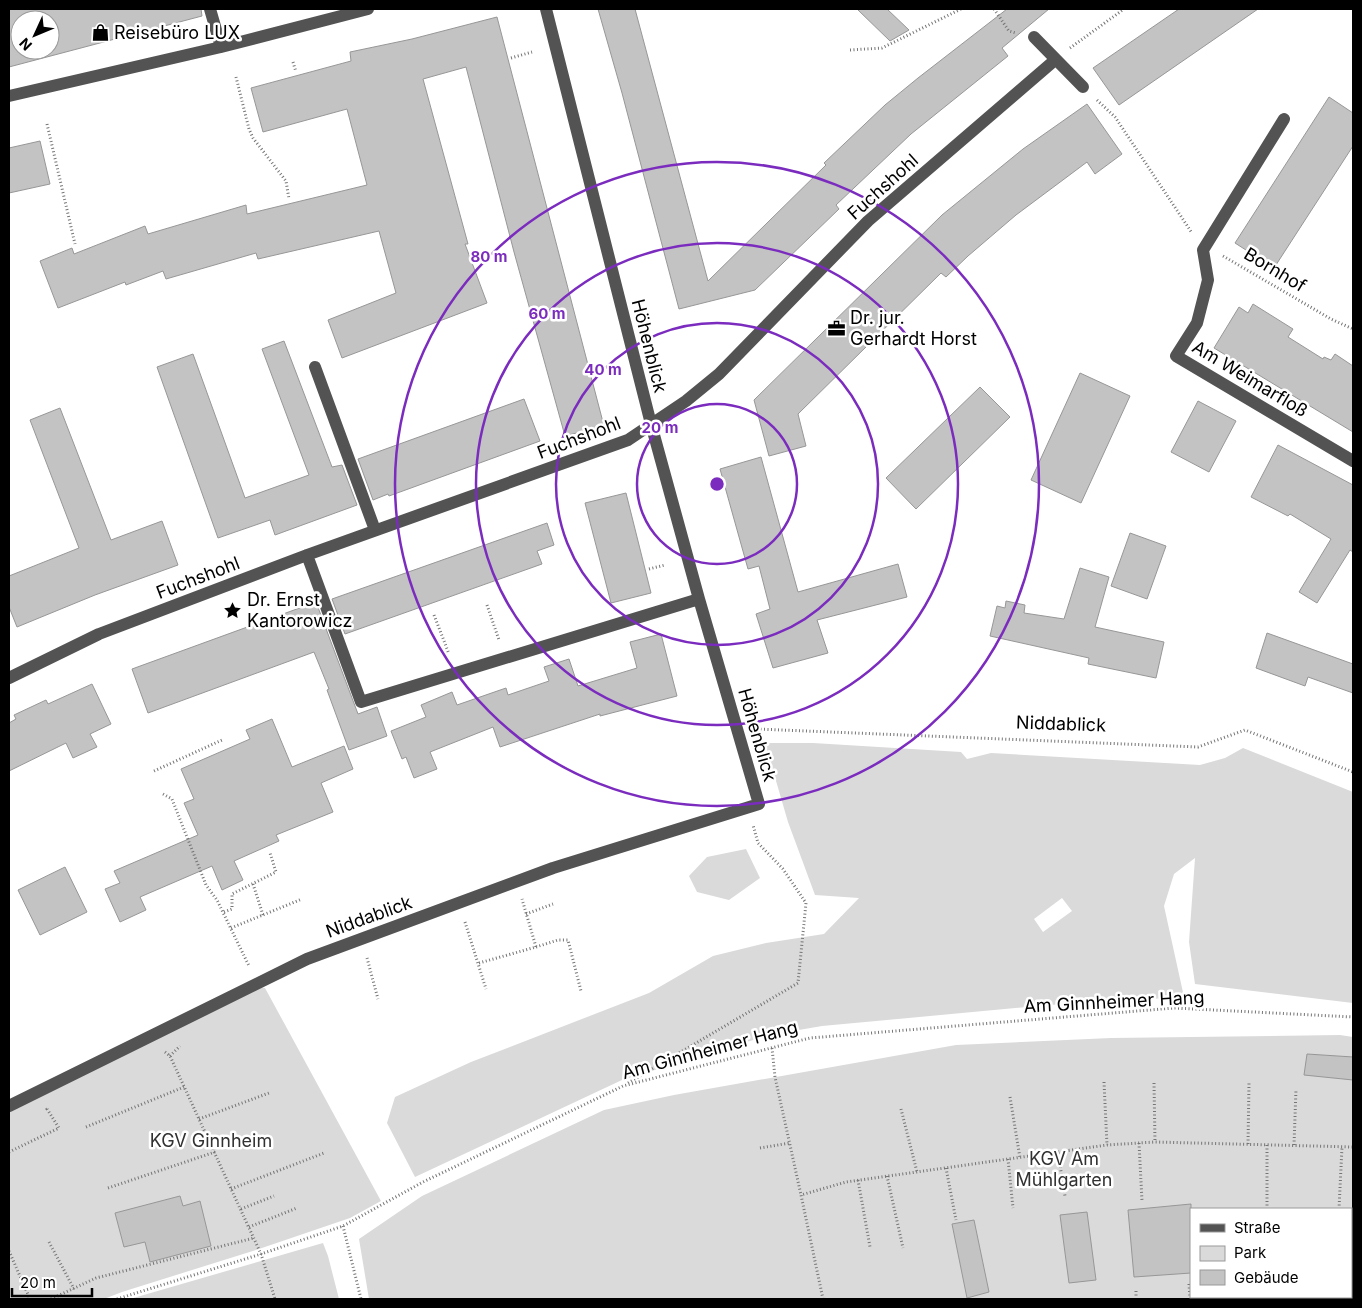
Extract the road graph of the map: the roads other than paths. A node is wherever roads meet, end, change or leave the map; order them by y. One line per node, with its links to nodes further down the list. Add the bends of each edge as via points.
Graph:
1 (210, 9): 5 (street)
2 (368, 9): 5 (street)
3 (546, 9): 11 (street, Höhenblick)
4 (1034, 38): 6 (street)
5 (221, 47): 8 (street)
6 (1055, 60): 7 (street); 11 (street, Fuchshohl, via 868,221 720,374)
7 (1083, 87)
8 (9, 96)
9 (1284, 119): 12 (street, Am Weimarfloß, via 1203,250 1208,280 1197,322 1176,356)
10 (315, 366): 13 (street)
11 (651, 424): 13 (street, Fuchshohl, via 628,440); 15 (street, Höhenblick)
12 (1353, 461)
13 (375, 530): 14 (street, Fuchshohl)
14 (307, 555): 15 (street, via 361,702); 16 (street, Fuchshohl, via 99,634)
15 (699, 599): 17 (street, Höhenblick)
16 (9, 678)
17 (759, 804): 18 (street, Niddablick, via 552,868 300,962)
18 (9, 1106)

